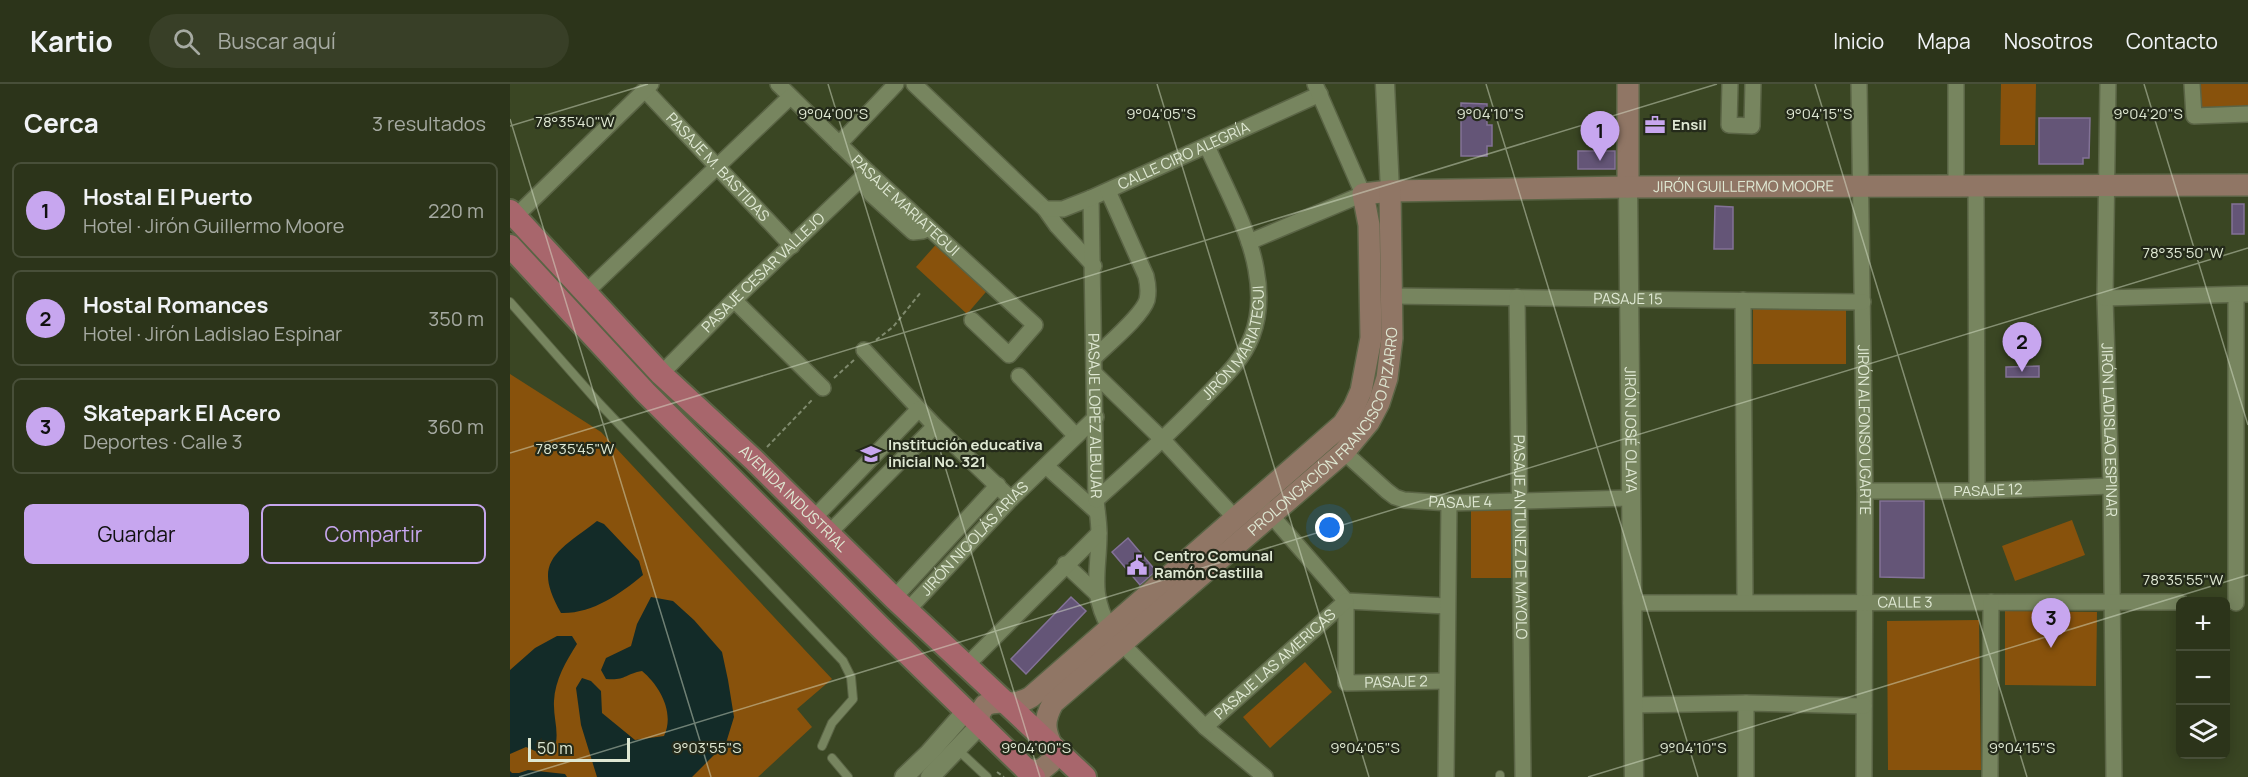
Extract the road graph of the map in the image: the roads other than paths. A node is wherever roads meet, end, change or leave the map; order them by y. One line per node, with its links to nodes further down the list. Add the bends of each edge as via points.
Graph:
1 (778, 84): 14 (street, PASAJE MARIATEGUI)
2 (896, 84): 16 (street)
3 (914, 84): 29 (street)
4 (1385, 84): 26 (street)
5 (1628, 84): 24 (main road, JIRÓN JOSÉ OLAYA)
6 (1730, 84): 7 (street, via 1729,125 1752,126)
7 (1753, 84)
8 (1859, 84): 21 (street, JIRÓN ALFONSO UGARTE)
9 (1956, 84): 22 (street)
10 (2108, 84): 23 (street, JIRÓN LADISLAO ESPINAR)
11 (2192, 84): 15 (street, via 2194,116)
12 (648, 87): 18 (street, PASAJE M. BASTIDAS); 30 (street)
13 (1317, 89): 17 (street, CALLE CIRO ALEGRÍA); 27 (street)
14 (790, 97): 16 (street, PASAJE MARIATEGUI); 18 (street)
15 (2248, 114)
16 (839, 144): 19 (street, PASAJE MARIATEGUI)
17 (1208, 146): 25 (street, CALLE CIRO ALEGRÍA); 31 (street, JIRÓN MARIATEGUI)
18 (716, 166): 33 (street, PASAJE M. BASTIDAS); 35 (street)
19 (865, 175): 33 (street, PASAJE CESAR VALLEJO); 45 (street, PASAJE MARIATEGUI, via 928,226 1035,325 1009,355)
20 (2248, 184): 23 (main road, JIRÓN GUILLERMO MOORE)
21 (1862, 186): 22 (main road, JIRÓN GUILLERMO MOORE); 24 (main road, JIRÓN GUILLERMO MOORE); 44 (street, JIRÓN ALFONSO UGARTE)
22 (1966, 186): 23 (main road, JIRÓN GUILLERMO MOORE); 62 (street)
23 (2106, 186): 39 (street, JIRÓN LADISLAO ESPINAR)
24 (1628, 187): 26 (main road, JIRÓN GUILLERMO MOORE); 40 (street, JIRÓN JOSÉ OLAYA)
25 (1107, 191): 28 (street, CALLE CIRO ALEGRÍA); 47 (street, via 1149,289 1140,311)
26 (1390, 191): 27 (main road, JIRÓN GUILLERMO MOORE); 37 (main road, PROLONGACIÓN FRANCISCO PIZARRO)
27 (1363, 194): 31 (street, JIRÓN GUILLERMO MOORE); 68 (main road, PROLONGACIÓN FRANCISCO PIZARRO, via 1369,225 1371,338 1361,391 1342,424)
28 (1091, 198): 29 (street, CALLE CIRO ALEGRÍA, via 1064,209); 34 (street, PASAJE LOPEZ ALBUJAR)
29 (1045, 209): 34 (street)
30 (512, 214): 35 (main road, AVENIDA INDUSTRIAL)
31 (1248, 242): 56 (street, JIRÓN MARIATEGUI, via 1259,290 1253,335 1230,371)
32 (510, 246): 91 (main road, AVENIDA INDUSTRIAL, via 645,392)
33 (792, 246): 41 (street, PASAJE CESAR VALLEJO)
34 (1094, 266): 47 (street, PASAJE LOPEZ ALBUJAR)
35 (586, 292): 48 (main road, AVENIDA INDUSTRIAL)
36 (2242, 295): 39 (street); 81 (street)
37 (1392, 296): 38 (street, PASAJE 15); 57 (main road, PROLONGACIÓN FRANCISCO PIZARRO, via 1387,378 1369,422)
38 (1517, 297): 40 (street, PASAJE 15); 65 (street, PASAJE ANTUNEZ DE MAYOLO)
39 (2105, 298): 60 (street, JIRÓN LADISLAO ESPINAR)
40 (1629, 299): 42 (street, PASAJE 15); 63 (street, JIRÓN JOSÉ OLAYA)
41 (734, 300): 48 (street, PASAJE CESAR VALLEJO); 51 (street)
42 (1743, 300): 44 (street, PASAJE 15); 76 (street)
43 (510, 302): 93 (lane, via 598,402 843,662 851,677 853,699 832,723)
44 (1863, 302): 61 (street, JIRÓN ALFONSO UGARTE)
45 (972, 320)
46 (864, 350): 52 (street)
47 (1095, 357): 49 (street, PASAJE LOPEZ ALBUJAR)
48 (661, 374): 70 (main road, AVENIDA INDUSTRIAL)
49 (1095, 374): 53 (street, PASAJE LOPEZ ALBUJAR); 56 (street)
50 (1019, 376): 55 (street)
51 (823, 388)
52 (919, 409): 54 (street); 70 (street)
53 (1096, 417): 55 (street, JIRÓN NICOLÁS ARIAS); 67 (street, PASAJE LOPEZ ALBUJAR)
54 (935, 426): 59 (street); 70 (street)
55 (1076, 436): 58 (street, JIRÓN NICOLÁS ARIAS)
56 (1163, 440): 67 (street, JIRÓN MARIATEGUI); 69 (street)
57 (1344, 452): 66 (street, PASAJE 4, via 1395,497); 68 (main road, PROLONGACIÓN FRANCISCO PIZARRO)
58 (1046, 466): 64 (street, JIRÓN NICOLÁS ARIAS); 67 (street)
59 (998, 485): 64 (street); 82 (street, JIRÓN NICOLÁS ARIAS)
60 (2111, 486): 62 (street, PASAJE 12); 75 (street, JIRÓN LADISLAO ESPINAR)
61 (1865, 491): 62 (street, PASAJE 12); 77 (street, JIRÓN ALFONSO UGARTE)
62 (1977, 491)
63 (1630, 498): 65 (street, PASAJE 4); 80 (street, JIRÓN JOSÉ OLAYA)
64 (1011, 499): 82 (street, JIRÓN NICOLÁS ARIAS)
65 (1521, 500): 66 (street, PASAJE 4); 105 (street, PASAJE ANTUNEZ DE MAYOLO)
66 (1449, 502): 83 (street)
67 (1097, 506): 71 (street, PASAJE LOPEZ ALBUJAR)
68 (1264, 507): 69 (main road, PROLONGACIÓN FRANCISCO PIZARRO); 74 (street); 84 (main road, PROLONGACIÓN FRANCISCO PIZARRO)
69 (1236, 519): 84 (main road, PROLONGACIÓN FRANCISCO PIZARRO)
70 (821, 525): 82 (main road, AVENIDA INDUSTRIAL)
71 (1099, 533): 72 (street); 73 (street, PASAJE LOPEZ ALBUJAR)
72 (1065, 564): 73 (street); 85 (street)
73 (1096, 594): 84 (street, PASAJE LOPEZ ALBUJAR, via 1102,615)
74 (1346, 601): 83 (street); 86 (street, PASAJE 2, via 1346,683); 92 (street, PASAJE LAS AMERICAS)
75 (2112, 601): 78 (street, CALLE 3); 79 (street, CALLE 3); 110 (street, JIRÓN LADISLAO ESPINAR)
76 (1745, 602): 77 (street, CALLE 3); 80 (street, CALLE 3)
77 (1864, 602): 78 (street, CALLE 3); 90 (street, JIRÓN ALFONSO UGARTE)
78 (1991, 602): 109 (street)
79 (2176, 602)
80 (1631, 603): 89 (street, JIRÓN JOSÉ OLAYA)
81 (2237, 603)
82 (901, 604): 85 (main road, AVENIDA INDUSTRIAL)
83 (1447, 606): 86 (street)
84 (1115, 636): 88 (main road, PROLONGACIÓN FRANCISCO PIZARRO, via 1031,697); 92 (street, PASAJE LOPEZ ALBUJAR); 94 (main road, PROLONGACIÓN FRANCISCO PIZARRO, via 1053,703 1045,722)
85 (966, 666): 88 (main road, AVENIDA INDUSTRIAL)
86 (1446, 681): 104 (street)
87 (1746, 703): 89 (street); 90 (street); 107 (street)
88 (1006, 704): 91 (main road, PROLONGACIÓN FRANCISCO PIZARRO, via 985,705); 94 (main road, AVENIDA INDUSTRIAL)
89 (1634, 705): 106 (street, JIRÓN JOSÉ OLAYA)
90 (1864, 706): 108 (street, JIRÓN ALFONSO UGARTE)
91 (973, 718): 95 (street); 97 (main road, AVENIDA INDUSTRIAL); 100 (street)
92 (1204, 727): 103 (street, PASAJE LOPEZ ALBUJAR)
93 (822, 746)
94 (1051, 747): 97 (main road, via 1052,762 1045,769); 102 (main road, AVENIDA INDUSTRIAL)
95 (957, 749): 98 (street); 101 (lane)
96 (832, 758): 99 (lane)
97 (1030, 773)
98 (934, 775)
99 (849, 777)
100 (904, 777)
101 (987, 777)
102 (1084, 777)
103 (1265, 777)
104 (1446, 777)
105 (1523, 777)
106 (1634, 777)
107 (1746, 777)
108 (1864, 777)
109 (1990, 777)
110 (2114, 777)

